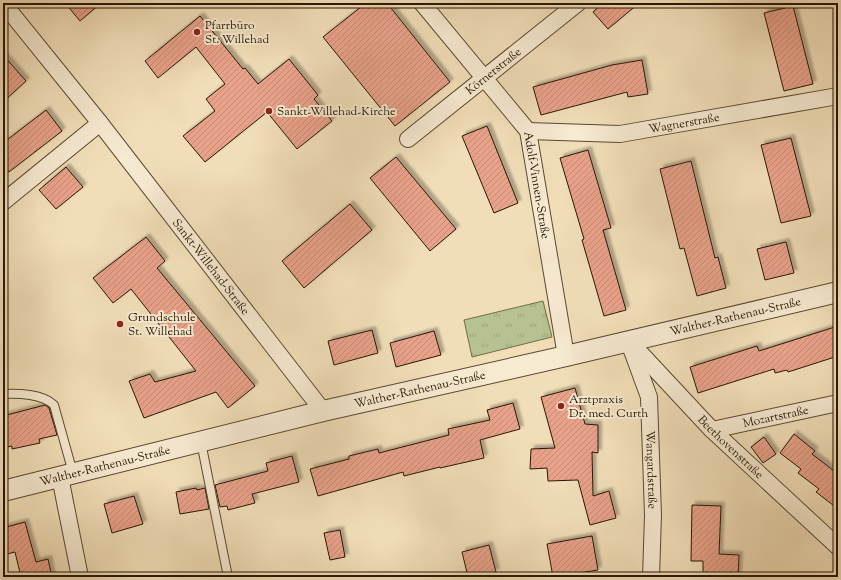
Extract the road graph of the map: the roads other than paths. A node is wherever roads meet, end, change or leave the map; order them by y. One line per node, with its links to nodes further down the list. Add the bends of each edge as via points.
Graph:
1 (422, 3): 4 (street, Adolf-Vinnen-Straße)
2 (578, 3): 4 (street, Körnerstraße)
3 (3, 4): 6 (street, Sankt-Willehad-Straße)
4 (484, 78): 7 (street, Adolf-Vinnen-Straße); 8 (street, Körnerstraße)
5 (838, 96): 7 (street, Wagnerstraße, via 620,134)
6 (100, 123): 9 (street); 15 (street, Sankt-Willehad-Straße)
7 (528, 131): 12 (street, Adolf-Vinnen-Straße)
8 (408, 139)
9 (3, 202)
10 (838, 292): 11 (street, Walther-Rathenau-Straße)
11 (629, 341): 12 (street, Walther-Rathenau-Straße); 16 (street, Beethovenstraße); 23 (street, Wangardstraße, via 649,397 653,516)
12 (566, 356): 15 (street, Walther-Rathenau-Straße)
13 (3, 394): 18 (lane, via 39,398 54,405)
14 (838, 403): 16 (street, Mozartstraße)
15 (322, 411): 17 (street, Walther-Rathenau-Straße)
16 (712, 430): 20 (street, Beethovenstraße)
17 (201, 442): 18 (street, Walther-Rathenau-Straße); 22 (lane)
18 (67, 476): 19 (street, Walther-Rathenau-Straße); 21 (street)
19 (3, 491)
20 (838, 547)
21 (80, 577)
22 (228, 577)
23 (651, 577)

